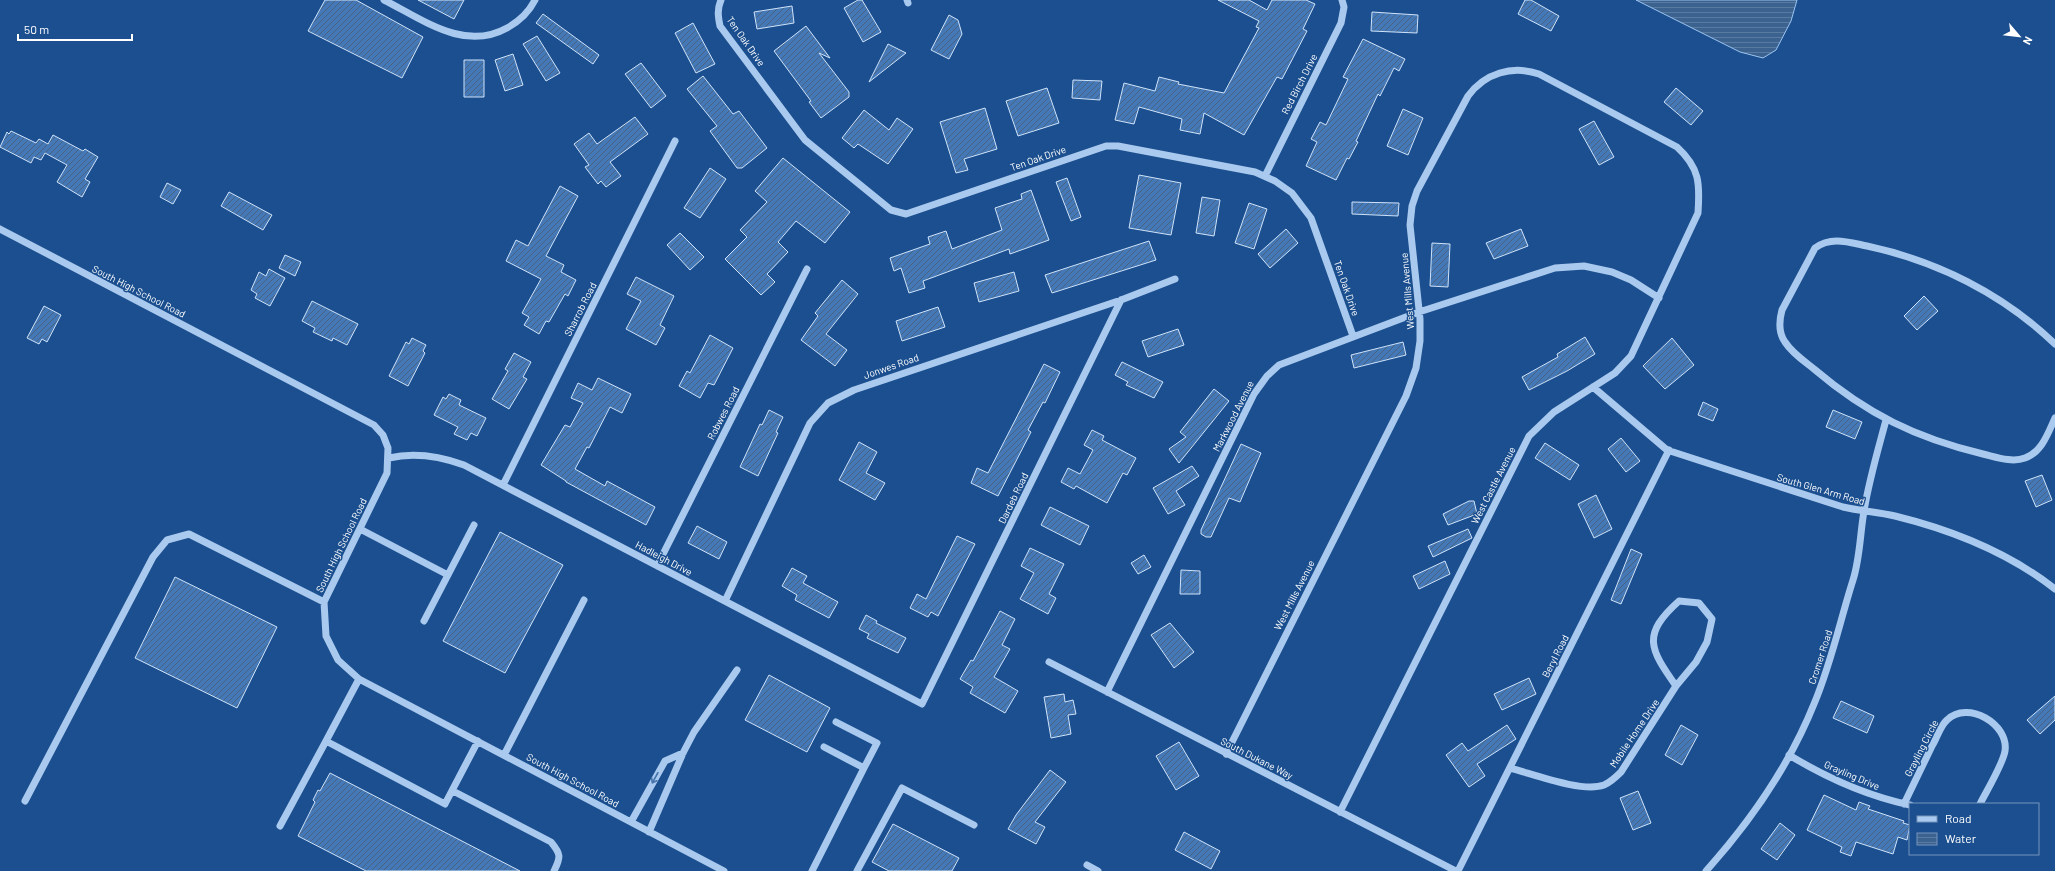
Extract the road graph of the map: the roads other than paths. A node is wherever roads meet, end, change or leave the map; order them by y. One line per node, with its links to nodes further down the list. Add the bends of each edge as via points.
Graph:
1 (384, 0): 2 (street, via 454,35 473,38 497,33 514,24)
2 (535, 0)
3 (721, 0): 6 (street, Ten Oak Drive, via 718,5 720,26 805,140 889,209 900,214 1106,146 1118,146 1242,169)
4 (1342, 0): 6 (street, Red Birch Drive, via 1344,7 1341,23)
5 (675, 141): 21 (street, Sharrob Road)
6 (1265, 176): 14 (street, Ten Oak Drive, via 1292,193 1311,218)
7 (1700, 202): 11 (street, West Castle Avenue, via 1694,223); 13 (street, West Mills Avenue, via 1700,186 1693,167 1686,156 1670,141 1539,74 1518,70 1503,71 1477,85 1468,96 1413,201 1410,225)
8 (0, 229): 20 (street, South High School Road, via 369,421 383,436)
9 (807, 269): 25 (street, Robwes Road)
10 (1175, 279): 12 (street, Jonwes Road)
11 (1659, 298): 13 (street, Markwood Avenue, via 1631,280 1612,272 1570,266 1548,270); 16 (street, West Castle Avenue, via 1631,356 1615,373)
12 (1121, 300): 29 (street, Jonwes Road, via 854,390 828,402 810,423); 37 (street, Dardeb Road)
13 (1419, 312): 14 (street, Markwood Avenue); 43 (street, West Mills Avenue, via 1420,340 1416,368 1406,396)
14 (1353, 336): 36 (street, Markwood Avenue, via 1279,365 1259,384)
15 (2055, 344): 18 (street, via 2003,303 1973,284 1936,267 1875,247 1827,241 1815,248 1782,310 1780,328 1787,345 1828,380)
16 (1593, 387): 19 (street, South Glen Arm Road); 52 (street, West Castle Avenue, via 1554,412 1529,436)
17 (2055, 418): 18 (street, via 2039,450 2018,460 1953,445)
18 (1886, 420): 22 (street, Cromer Road)
19 (1669, 450): 22 (street, South Glen Arm Road, via 1790,491); 47 (street, Beryl Road)
20 (389, 458): 21 (street, Hadleigh Drive, via 413,454 451,460); 24 (street, South High School Road, via 387,474)
21 (503, 485): 25 (street, Hadleigh Drive)
22 (1864, 512): 27 (street, South Glen Arm Road, via 1895,516 1961,536 2013,560); 45 (street, Cromer Road, via 1861,541 1836,643 1814,704)
23 (474, 525): 26 (street)
24 (360, 529): 26 (street); 30 (street, South High School Road)
25 (657, 566): 29 (street, Hadleigh Drive)
26 (448, 575): 31 (street)
27 (2055, 589)
28 (584, 600): 44 (street)
29 (725, 601): 37 (street, Hadleigh Drive)
30 (324, 602): 34 (street, South High School Road, via 326,636 338,660); 49 (street, via 189,534 167,540 153,556)
31 (424, 622)
32 (1049, 662): 36 (street, South Dukane Way)
33 (737, 670): 42 (street, via 694,732)
34 (358, 679): 39 (street); 40 (street, South High School Road)
35 (1676, 686): 35 (street, Mobile Home Drive, via 1696,662 1707,642 1712,619 1699,603 1679,601 1666,613 1655,630 1652,645 1658,661); 47 (street, Mobile Home Drive, via 1622,772 1605,785 1584,787)
36 (1106, 692): 43 (street, South Dukane Way)
37 (922, 704)
38 (836, 722): 46 (street, via 877,743)
39 (326, 741): 48 (street, via 445,804); 55 (street)
40 (478, 741): 44 (street, South High School Road); 48 (street)
41 (824, 747): 46 (street)
42 (683, 753): 53 (street, one-way to 53, via 665,761); 56 (street)
43 (1226, 754): 52 (street, South Dukane Way)
44 (504, 755): 53 (street, South High School Road)
45 (1789, 755): 51 (street, Grayling Drive, via 1838,782); 64 (street, Cromer Road, via 1745,825)
46 (864, 768): 60 (street)
47 (1510, 768): 63 (street, Beryl Road)
48 (452, 791): 58 (street, via 551,842 558,851 560,861)
49 (26, 801)
50 (1980, 803): 51 (street, Grayling Circle, via 2004,755 2005,742 2000,730 1993,723 1976,714 1965,712 1953,715 1942,726)
51 (1907, 805)
52 (1340, 812): 63 (street, South Dukane Way)
53 (631, 822): 56 (street, South High School Road)
54 (974, 825): 61 (street, via 902,788)
55 (280, 826)
56 (649, 832): 59 (street, South High School Road)
57 (1087, 865): 62 (street)
58 (554, 871)
59 (724, 871)
60 (812, 871)
61 (858, 871)
62 (1098, 871)
63 (1457, 871)
64 (1706, 871)

